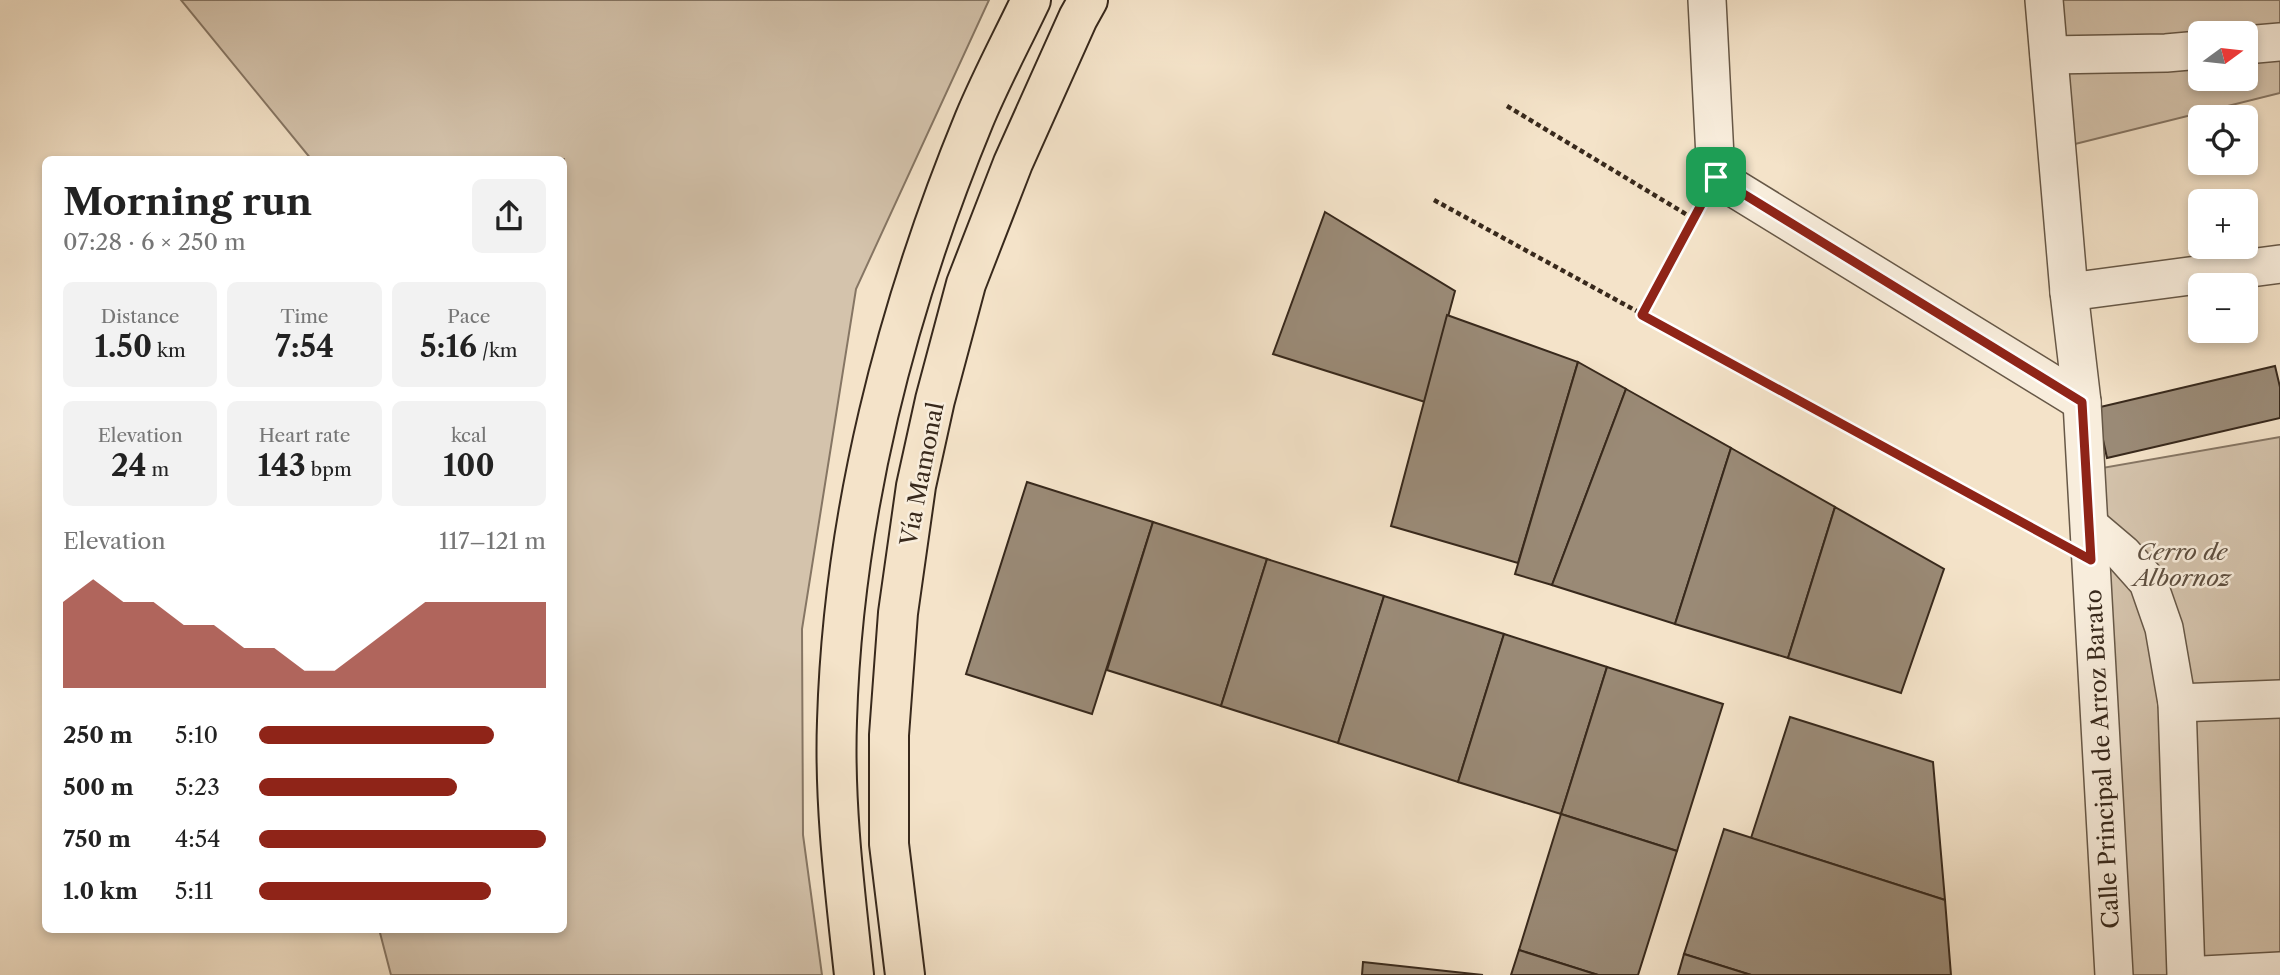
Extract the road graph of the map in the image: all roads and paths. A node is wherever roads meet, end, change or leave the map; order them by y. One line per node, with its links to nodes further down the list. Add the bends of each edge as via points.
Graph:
1 (1031, 0): 21 (main road, via 975,119 923,259 861,494 845,601 836,722 839,839)
2 (1088, 0): 22 (main road, Vía Mamonal, via 1013,163 966,285 916,486 898,613 889,735 889,844)
3 (1707, 0): 10 (street)
4 (2044, 0): 8 (street, Calle Principal de Arroz Barato)
5 (2280, 41): 6 (street)
6 (2258, 44)
7 (2188, 51): 8 (street)
8 (2049, 55): 14 (street, Calle Principal de Arroz Barato)
9 (1507, 106): 12 (path)
10 (1716, 177): 12 (path); 16 (street)
11 (1434, 200): 15 (path)
12 (1694, 219): 15 (path)
13 (2280, 264): 14 (street)
14 (2069, 292): 16 (street, Calle Principal de Arroz Barato)
15 (1642, 315): 17 (path)
16 (2082, 402): 17 (street, Calle Principal de Arroz Barato)
17 (2090, 543): 19 (street, via 2123,554 2148,582 2164,628); 23 (street, Calle Principal de Arroz Barato)
18 (2280, 699): 19 (street)
19 (2177, 703): 24 (street)
20 (2280, 971): 25 (street)
21 (854, 975)
22 (905, 975)
23 (2114, 975)
24 (2186, 975)
25 (2203, 975)

